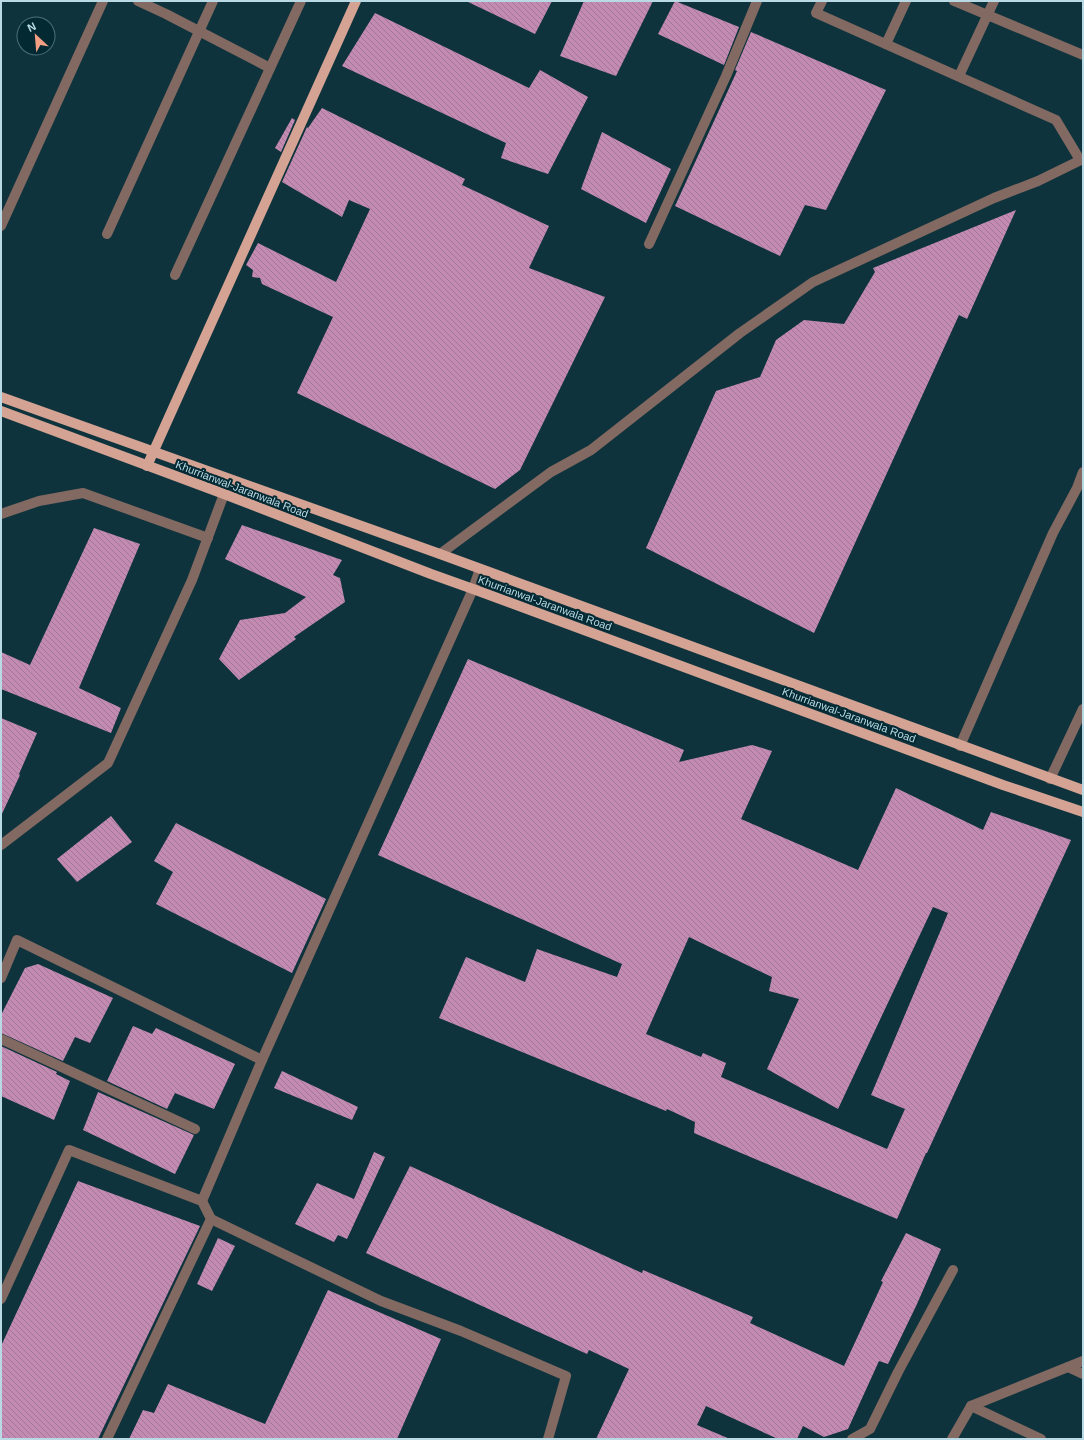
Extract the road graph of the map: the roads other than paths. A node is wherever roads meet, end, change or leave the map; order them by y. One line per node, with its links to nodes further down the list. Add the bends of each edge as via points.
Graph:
1 (103, 1): 18 (street)
2 (138, 1): 12 (street)
3 (213, 1): 12 (street)
4 (301, 1): 15 (street)
5 (356, 1): 24 (main road)
6 (757, 1): 20 (street, via 726,76)
7 (822, 1): 13 (street, via 816,12)
8 (906, 1): 13 (street)
9 (954, 1): 11 (street)
10 (994, 1): 11 (street)
11 (988, 15): 14 (street); 16 (street)
12 (199, 31): 15 (street); 19 (street)
13 (886, 44): 16 (street)
14 (1083, 55)
15 (270, 68): 21 (street)
16 (959, 76): 17 (street, via 1056,120)
17 (1081, 160): 30 (street, via 813,282 740,333 592,450 551,472)
18 (1, 226)
19 (107, 234)
20 (649, 244)
21 (175, 276)
22 (1, 397): 24 (main road, Khurrianwal-Jaranwala Road)
23 (1, 412): 25 (main road, Khurrianwal-Jaranwala Road)
24 (154, 451): 25 (main road); 30 (main road, Khurrianwal-Jaranwala Road)
25 (147, 466): 27 (main road, Khurrianwal-Jaranwala Road)
26 (1083, 472): 34 (street, via 1053,533)
27 (224, 494): 29 (street); 32 (main road, Khurrianwal-Jaranwala Road)
28 (1, 514): 29 (street, via 39,501 83,493)
29 (208, 538): 38 (street, via 192,580 108,763)
30 (440, 554): 31 (main road, Khurrianwal-Jaranwala Road)
31 (480, 569): 32 (street); 34 (main road, Khurrianwal-Jaranwala Road)
32 (473, 589): 37 (main road, Khurrianwal-Jaranwala Road, via 1003,785); 41 (street)
33 (1083, 709): 35 (street)
34 (960, 746): 35 (main road, Khurrianwal-Jaranwala Road)
35 (1050, 779): 36 (main road, Khurrianwal-Jaranwala Road)
36 (1083, 790)
37 (1083, 812)
38 (1, 845)
39 (1, 978): 41 (street, via 17,940)
40 (1, 1039): 42 (street)
41 (262, 1060): 43 (street)
42 (195, 1129)
43 (202, 1201): 44 (street); 46 (street, via 69,1150)
44 (211, 1220): 51 (street); 52 (street, via 381,1301 461,1331 566,1376)
45 (952, 1270): 53 (street, via 870,1429)
46 (1, 1299)
47 (1083, 1361): 48 (street)
48 (1068, 1367): 49 (street); 50 (street)
49 (1083, 1374)
50 (971, 1406): 54 (street); 55 (street)
51 (107, 1439)
52 (548, 1439)
53 (852, 1439)
54 (952, 1439)
55 (1041, 1439)

